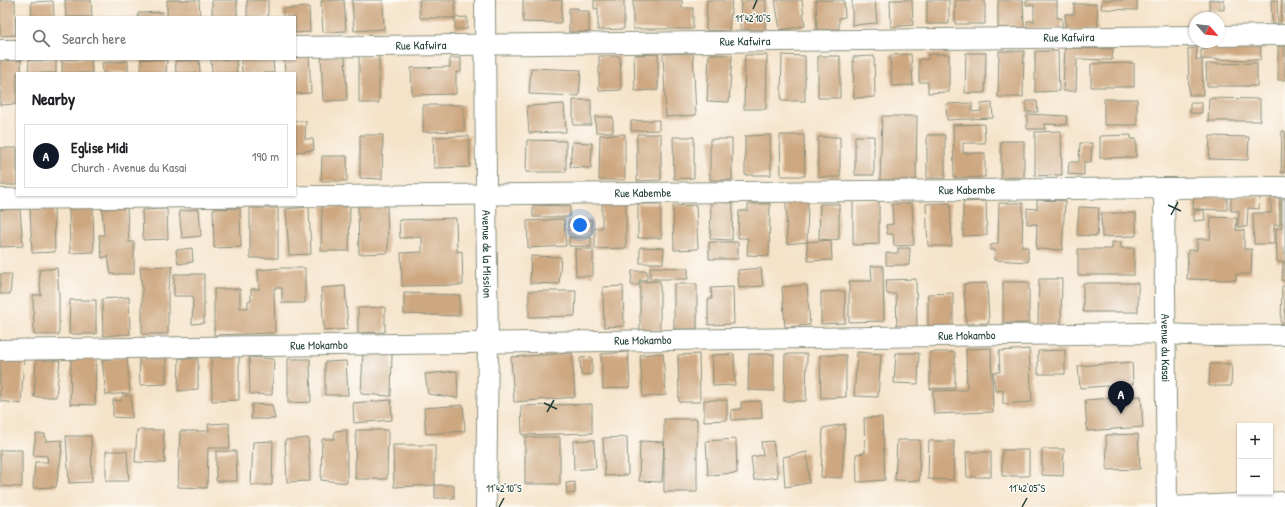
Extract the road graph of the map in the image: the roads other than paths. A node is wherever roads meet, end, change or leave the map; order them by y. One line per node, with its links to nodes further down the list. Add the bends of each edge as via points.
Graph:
1 (485, 0): 5 (street, Avenue de la Mission)
2 (1285, 35): 4 (street)
3 (1189, 36): 5 (street, Rue Kafwira)
4 (1225, 36)
5 (485, 44): 6 (street, Rue Kafwira); 11 (street, Avenue de la Mission)
6 (296, 47)
7 (0, 50): 8 (street)
8 (16, 50)
9 (1285, 187): 10 (street, Rue Kabembe)
10 (1164, 188): 11 (street, Rue Kabembe); 15 (street, Avenue du Kasai)
11 (486, 194): 13 (street, Rue Kabembe); 17 (street, Avenue de la Mission)
12 (292, 196): 14 (street, Rue Kabembe)
13 (296, 196)
14 (0, 199)
15 (1166, 334): 16 (street, Rue Mokambo); 17 (street, Rue Mokambo); 21 (street, Avenue du Kasai)
16 (1285, 335)
17 (488, 343): 18 (street, Rue Mokambo); 20 (street, Avenue de la Mission)
18 (0, 350)
19 (1285, 502): 21 (street)
20 (486, 507)
21 (1168, 507)

